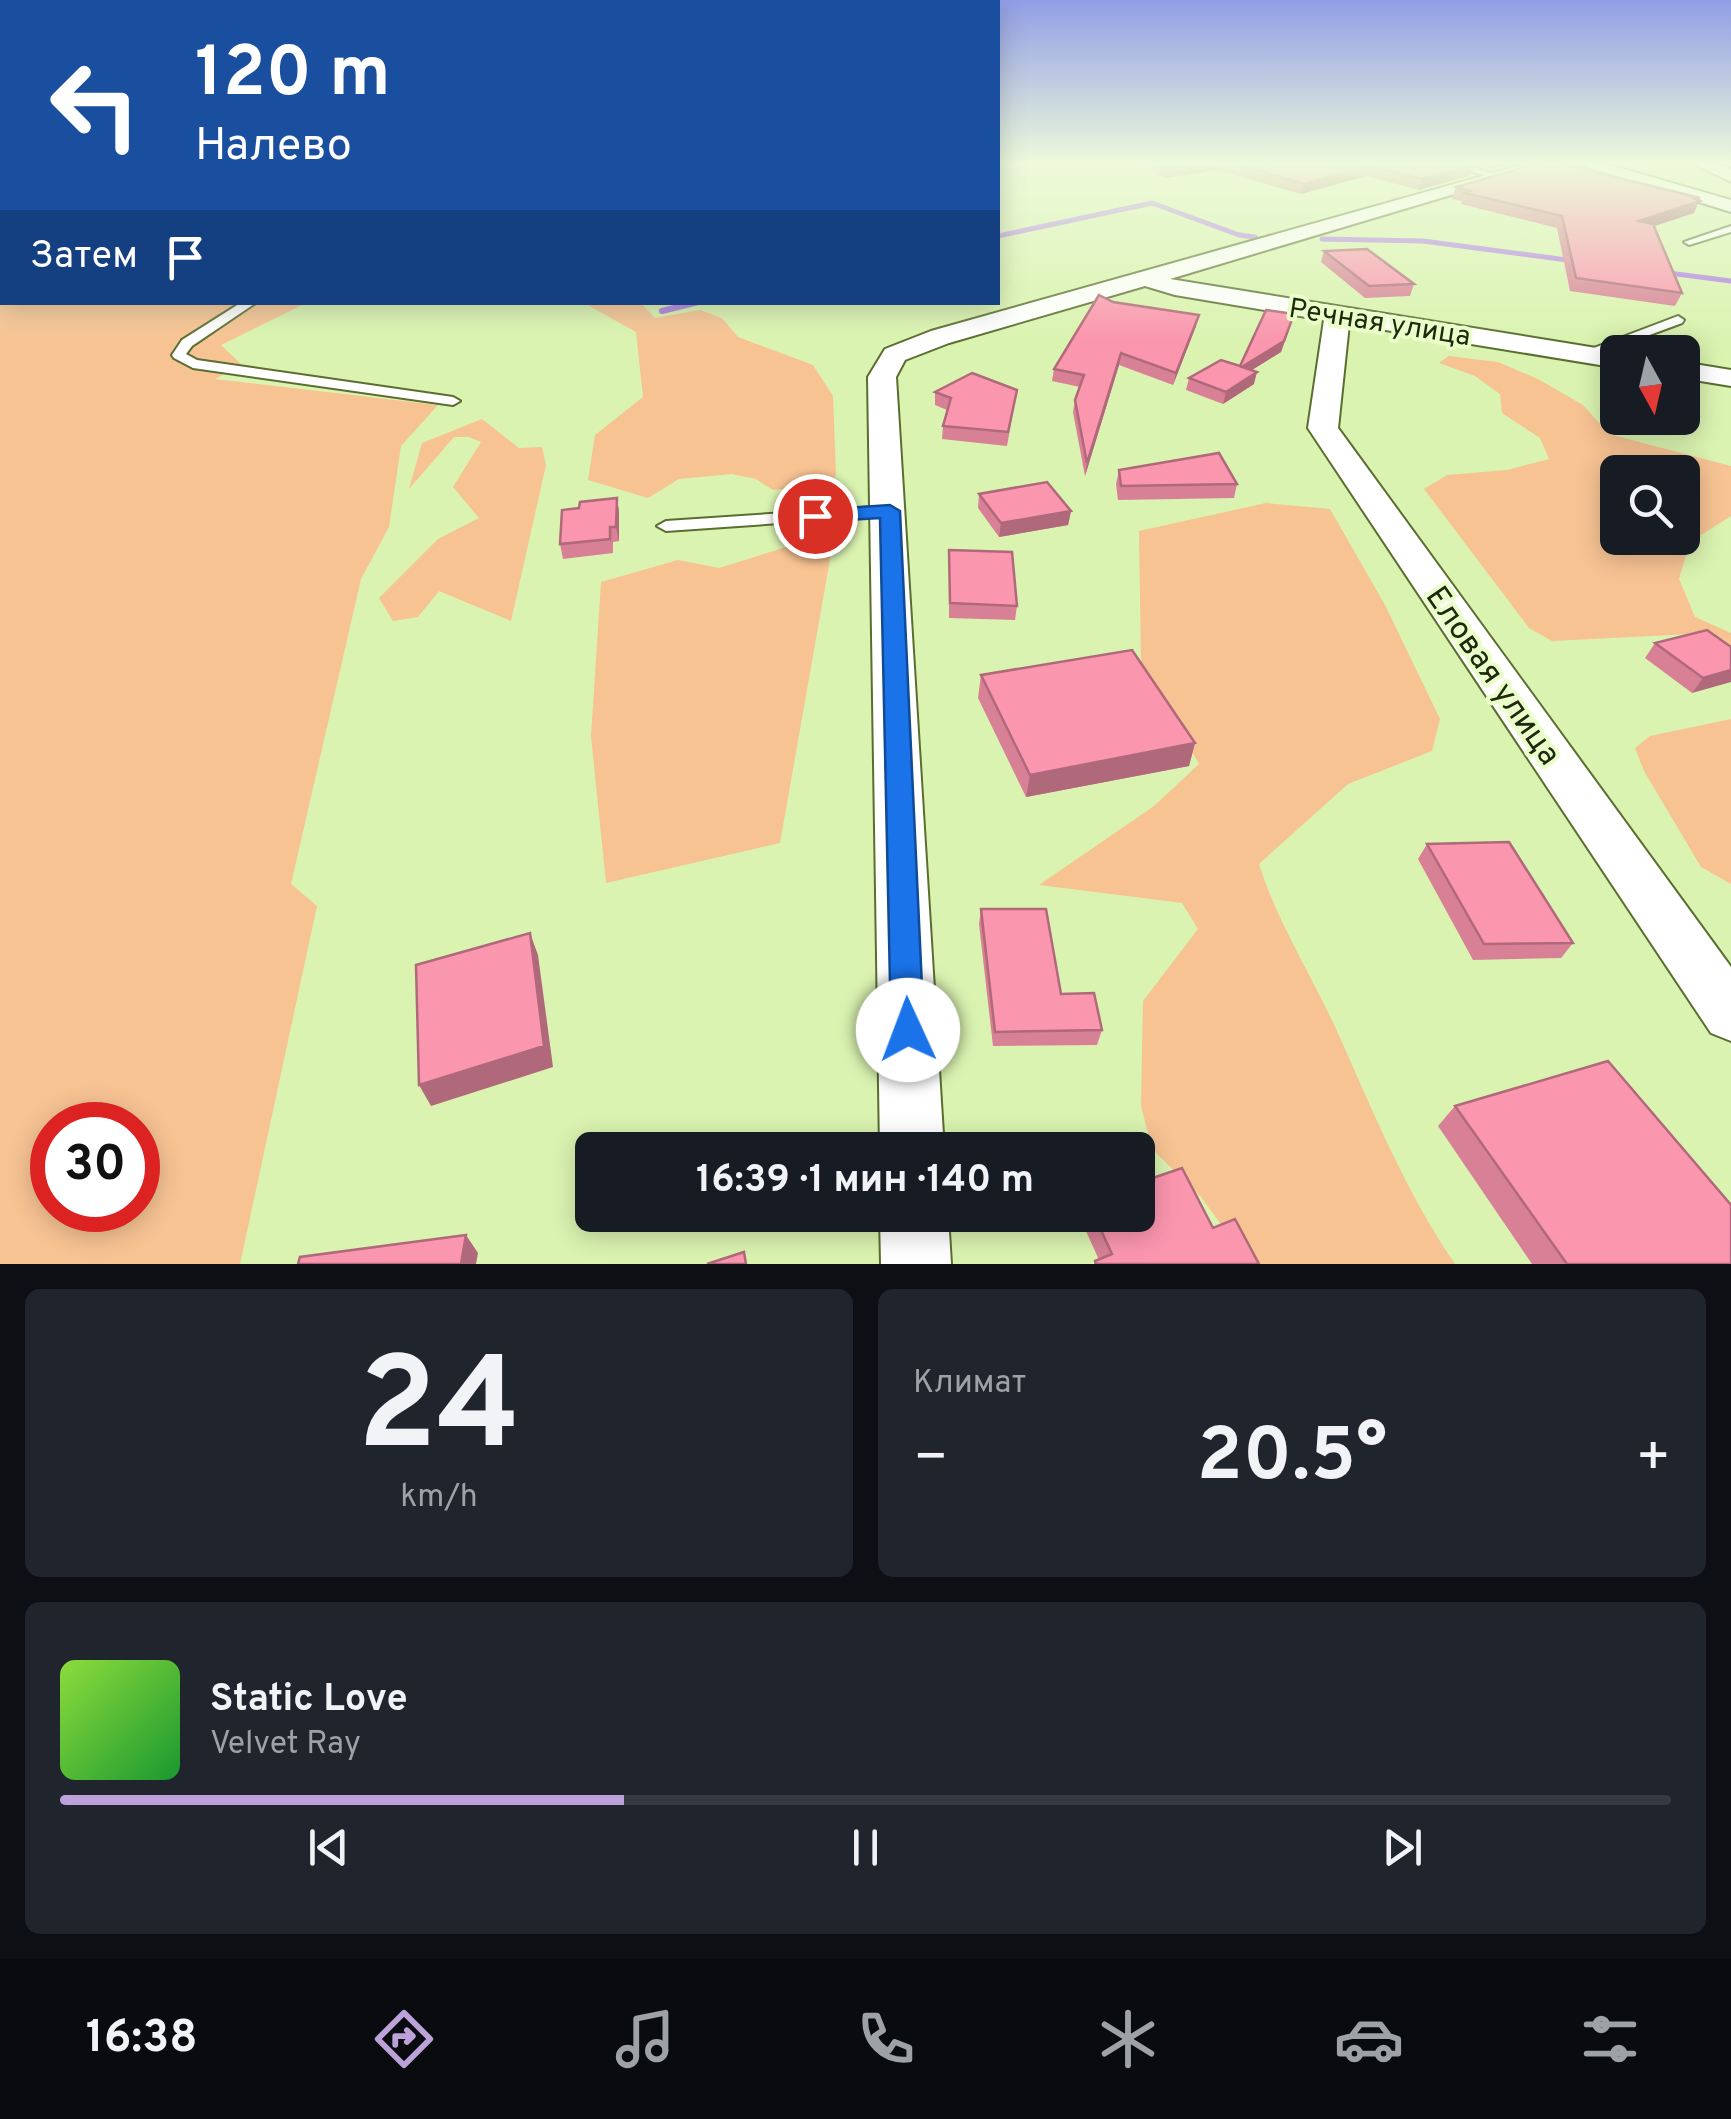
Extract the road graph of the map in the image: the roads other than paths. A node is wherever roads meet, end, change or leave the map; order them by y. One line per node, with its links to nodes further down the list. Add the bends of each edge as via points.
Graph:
1 (1337, 222): 4 (street)
2 (1731, 228): 3 (lane)
3 (1688, 242)
4 (1143, 278): 6 (street, Речная улица); 13 (street, via 895,354 882,377)
5 (245, 305): 12 (lane, via 179,355 193,364)
6 (1337, 314): 8 (street, Речная улица); 15 (street, Еловая улица, via 1324,428)
7 (1678, 320): 8 (lane)
8 (1584, 354): 9 (street, Речная улица)
9 (1600, 357)
10 (1700, 373): 11 (street)
11 (1731, 378)
12 (453, 401)
13 (890, 511): 14 (lane); 16 (street)
14 (666, 526)
15 (1731, 1014)
16 (911, 1132)
17 (915, 1232): 18 (street)
18 (916, 1264)

